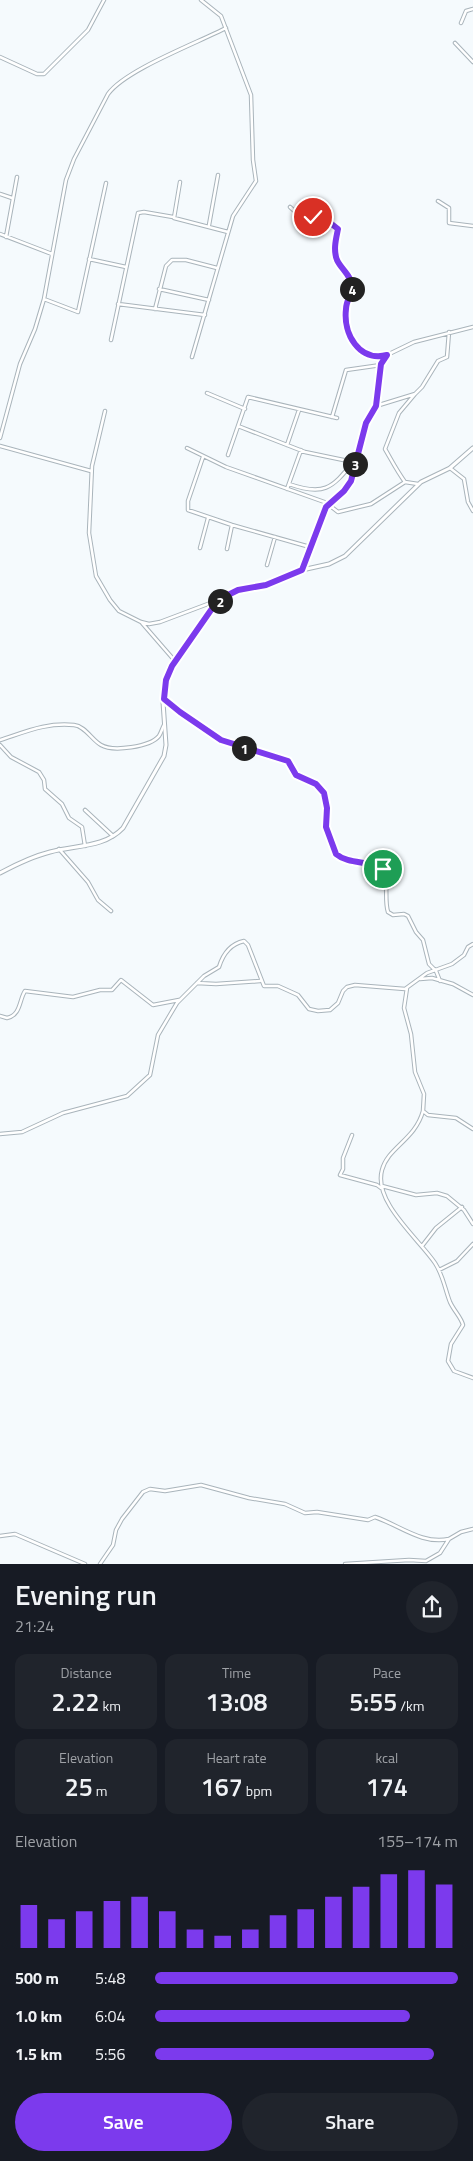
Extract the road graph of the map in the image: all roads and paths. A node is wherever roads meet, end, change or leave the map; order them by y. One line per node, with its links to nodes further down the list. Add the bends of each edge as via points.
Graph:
1 (104, 0): 7 (street, via 88,30 44,74)
2 (201, 0): 5 (street, via 221,16)
3 (473, 9): 4 (street, via 466,11)
4 (461, 23)
5 (226, 28): 20 (street, via 251,95 252,160 256,182 236,210); 23 (street, via 113,87 70,168)
6 (455, 44): 8 (street)
7 (0, 57)
8 (473, 62)
9 (218, 175): 18 (street)
10 (17, 177): 14 (street)
11 (180, 182): 17 (street)
12 (106, 183): 24 (street)
13 (0, 194): 14 (street)
14 (12, 198): 22 (street)
15 (438, 201): 19 (street, via 449,208 449,223)
16 (290, 207): 36 (street, via 302,218 320,216 337,228 336,257 352,286 345,313 350,337 356,347 368,355)
17 (173, 217): 18 (street); 25 (street, via 138,213)
18 (209, 226): 20 (street)
19 (473, 226)
20 (228, 232): 26 (street)
21 (0, 234): 22 (street)
22 (6, 237): 23 (street)
23 (52, 254): 28 (street)
24 (89, 259): 25 (street); 28 (street, via 78,312)
25 (126, 268): 30 (street)
26 (217, 268): 27 (street, via 172,260 166,266); 29 (street)
27 (160, 289): 29 (street); 31 (street)
28 (44, 299): 48 (street, via 20,364)
29 (209, 300): 32 (street)
30 (118, 304): 31 (street); 35 (street)
31 (155, 309): 32 (street)
32 (205, 315): 37 (street)
33 (473, 327): 34 (street)
34 (449, 332): 36 (street, via 404,346); 40 (street, via 446,358 438,361)
35 (111, 340)
36 (387, 355): 38 (street)
37 (192, 357)
38 (381, 364): 41 (street); 45 (street, via 346,370)
39 (207, 393): 42 (street)
40 (415, 394): 41 (street); 58 (street, via 399,413 385,446 392,466)
41 (376, 406): 62 (street, via 366,423 351,481)
42 (245, 409): 44 (street, via 250,396); 47 (street)
43 (105, 410): 57 (street)
44 (300, 410): 45 (street); 49 (street)
45 (332, 417): 46 (street)
46 (337, 418)
47 (238, 426): 49 (street); 54 (street)
48 (0, 438)
49 (287, 445): 53 (street)
50 (0, 446): 57 (street)
51 (187, 448): 55 (street)
52 (473, 448): 56 (street)
53 (301, 450): 59 (street); 59 (street, via 353,462 329,488 312,491)
54 (228, 454)
55 (204, 456): 61 (street); 64 (street, via 187,508)
56 (450, 468): 60 (street); 63 (street, via 464,479)
57 (91, 472): 73 (street, via 89,533 96,576 115,607)
58 (405, 482): 60 (street); 62 (street, via 364,506 338,512)
59 (289, 484): 61 (street)
60 (420, 484): 71 (street, via 346,556)
61 (287, 489): 62 (street)
62 (329, 504): 67 (street)
63 (473, 511)
64 (208, 518): 65 (street); 68 (street)
65 (232, 525): 66 (street); 69 (street)
66 (275, 537): 67 (street); 70 (street)
67 (310, 547): 71 (street)
68 (200, 548)
69 (228, 549)
70 (267, 565)
71 (302, 570): 72 (street)
72 (222, 598): 73 (street, via 160,622); 74 (street)
73 (141, 622): 74 (street)
74 (175, 662): 75 (street, via 166,680)
75 (164, 699): 76 (street); 86 (street, via 221,740 286,760 296,775 316,784 327,801 326,827 336,854 383,869 388,912 408,916 423,940 429,964)
76 (164, 724): 77 (street, via 159,736 153,740 116,749 103,746 84,728 75,725 40,726); 80 (street, via 166,745 162,761 125,825)
77 (0, 740)
78 (0, 745): 81 (street, via 11,757 41,775 45,789 62,804 69,818 82,827)
79 (85, 810): 80 (street)
80 (113, 836): 81 (street)
81 (85, 846): 82 (street)
82 (59, 850): 83 (street); 84 (street, via 88,882 98,900)
83 (0, 873)
84 (111, 911)
85 (473, 944): 86 (street, via 456,962)
86 (436, 970): 87 (street); 89 (street)
87 (420, 979): 89 (street); 91 (street)
88 (260, 981): 90 (street); 90 (street, via 248,945 242,941 224,954 220,967); 92 (street, via 264,986 278,986 298,995 306,1007 318,1011 330,1010 343,991 352,986)
89 (440, 981): 93 (street, via 456,985)
90 (197, 983): 95 (street)
91 (407, 988): 92 (street); 94 (street)
92 (402, 990): 94 (street)
93 (473, 995)
94 (405, 996): 97 (street, via 404,1008 415,1072 424,1094)
95 (180, 999): 96 (street, via 153,1005 120,980 112,990 76,997 25,990 13,1016); 99 (street, via 159,1031 150,1075 127,1096 59,1114 25,1131)
96 (0, 1016)
97 (423, 1111): 98 (street, via 428,1115 456,1118); 101 (street, via 415,1131 385,1164)
98 (473, 1129)
99 (0, 1134)
100 (352, 1135): 101 (street, via 340,1175)
101 (382, 1187): 102 (street, via 416,1194 442,1194); 105 (street, via 395,1214)
102 (462, 1207): 103 (street); 105 (street, via 436,1228)
103 (473, 1224)
104 (473, 1244): 106 (street, via 457,1261)
105 (422, 1246): 106 (street)
106 (439, 1270): 107 (street, via 463,1326 451,1344 448,1361 457,1372)
107 (473, 1378)
108 (473, 1529): 110 (street)
109 (0, 1536): 111 (street, via 15,1534)
110 (449, 1539): 112 (street, via 421,1538 375,1517 367,1520 305,1513 285,1504 201,1485 143,1492 122,1518 113,1545); 113 (street, via 440,1553 426,1561)
111 (85, 1564)
112 (100, 1564)
113 (346, 1564)

